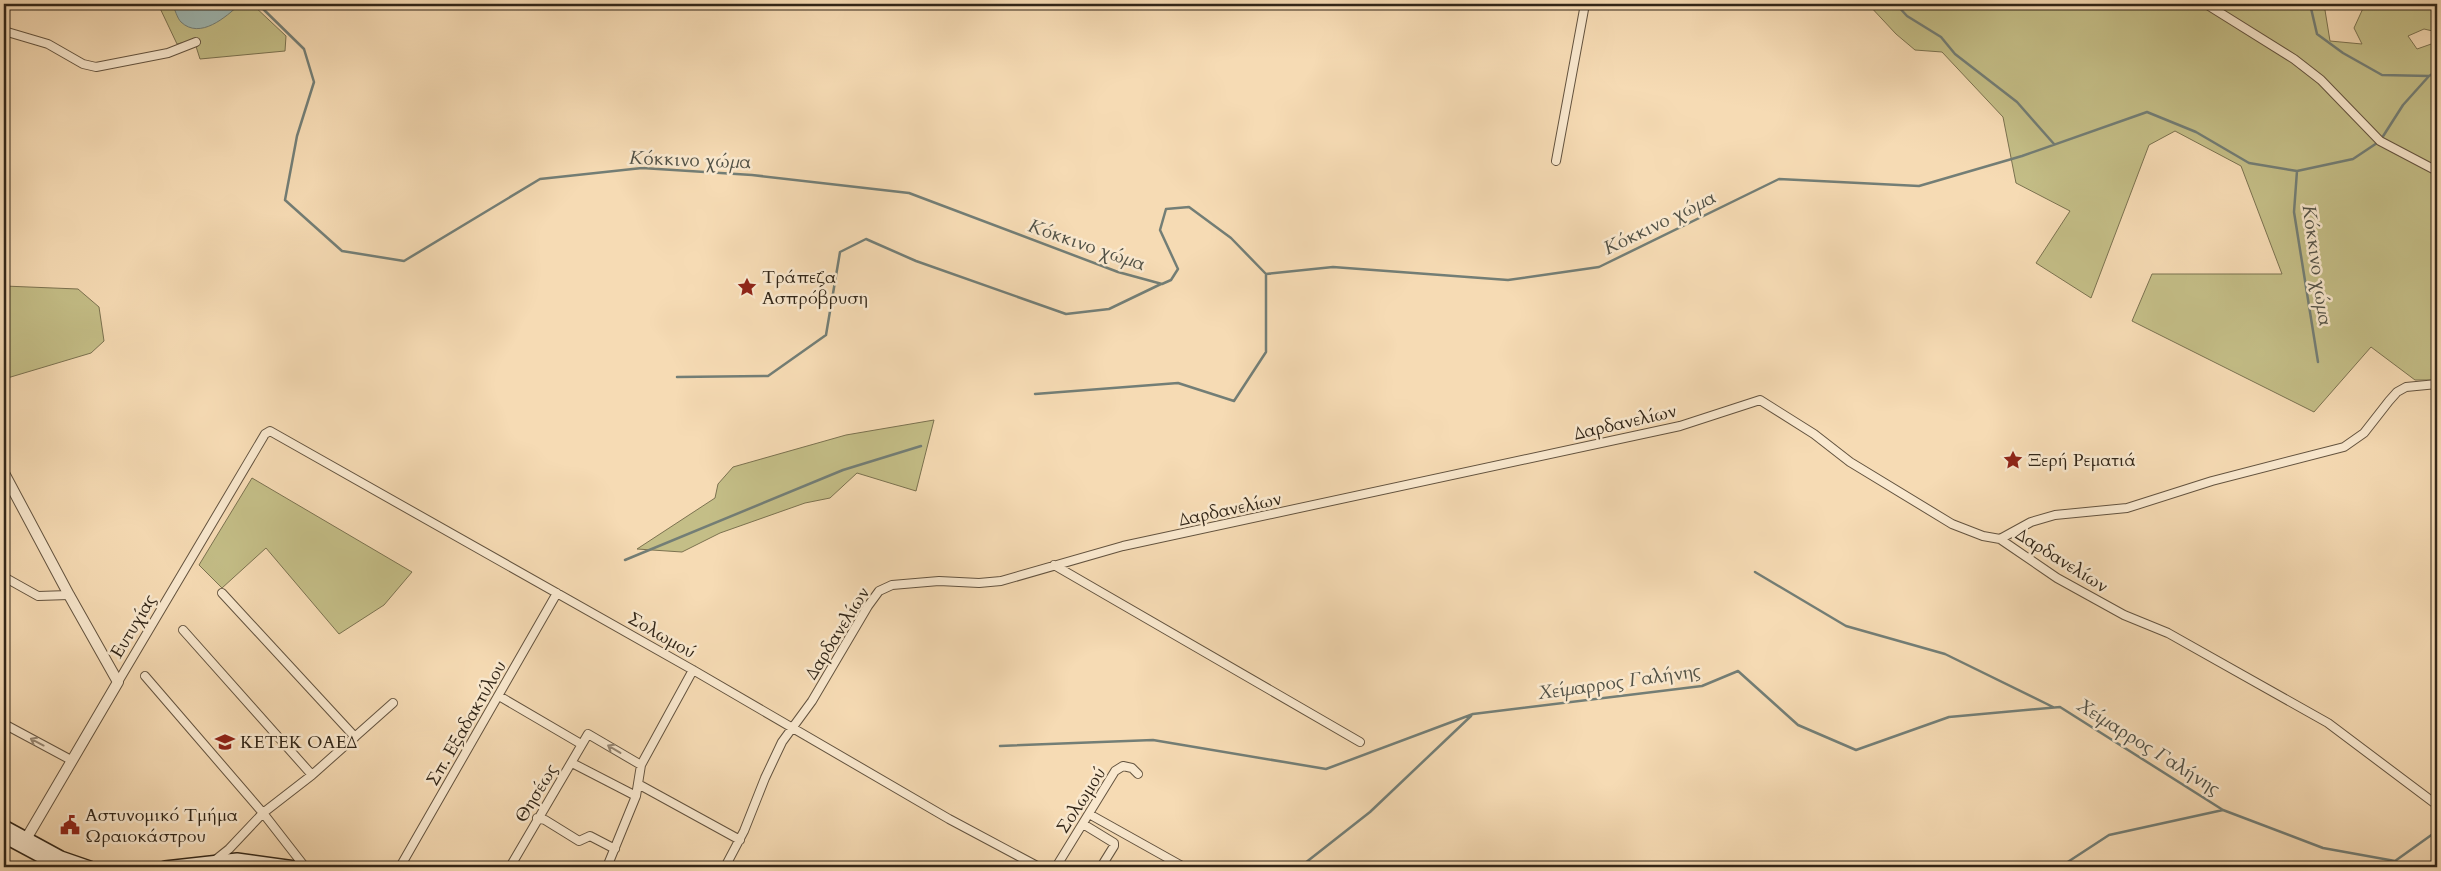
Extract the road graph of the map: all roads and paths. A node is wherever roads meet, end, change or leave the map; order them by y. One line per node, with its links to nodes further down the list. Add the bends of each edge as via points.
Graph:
1 (1586, 4): 5 (street)
2 (2206, 4): 6 (street, via 2320,80 2380,142)
3 (4, 31): 4 (street, via 48,44 83,64 96,67 168,53)
4 (196, 42)
5 (1556, 161)
6 (2437, 171)
7 (2437, 384): 10 (street, via 2397,392 2364,433 2344,447 2212,481 2127,508 2055,515 2031,522)
8 (270, 431): 14 (street, Σολωμού); 19 (street, Ευτυχίας, via 265,434)
9 (4, 473): 15 (street)
10 (2000, 539): 11 (street, Δαρδανελίων, via 1952,524 1906,498 1760,400 1680,426 1124,546); 34 (street, Δαρδανελίων, via 2057,578 2124,615 2168,634 2328,723)
11 (1054, 565): 23 (street, Δαρδανελίων, via 1001,581 892,585 879,591); 25 (street)
12 (4, 577): 15 (street, via 38,596)
13 (222, 593): 24 (street)
14 (557, 593): 17 (street, Σολωμού); 20 (street, Σπ. Εξαδακτύλου)
15 (69, 595): 19 (street)
16 (183, 630): 31 (street)
17 (693, 670): 23 (street, Σολωμού); 29 (street)
18 (145, 676): 35 (street)
19 (118, 682): 27 (street, Ευτυχίας)
20 (498, 696): 26 (street); 51 (street, Σπ. Εξαδακτύλου)
21 (393, 703): 24 (street)
22 (4, 724): 27 (street, one-way to 22)
23 (792, 728): 42 (street, Δαρδανελίων, via 772,762); 55 (street, Σολωμού)
24 (355, 737): 31 (street)
25 (1360, 742)
26 (582, 744): 28 (street, Θησέως); 29 (street, Θησέως, one-way to 26, via 588,734)
27 (71, 760): 41 (street, Ευτυχίας)
28 (572, 763): 33 (street); 37 (street, Θησέως)
29 (641, 764): 32 (street)
30 (1138, 774): 36 (street, Σολωμού, via 1123,766 1115,772)
31 (312, 775): 35 (street)
32 (638, 784): 33 (street); 42 (street)
33 (636, 796): 43 (street)
34 (2437, 805)
35 (263, 813): 44 (street); 50 (street)
36 (1090, 814): 38 (street, Σολωμού); 45 (street)
37 (537, 818): 43 (street, via 546,820 579,841 590,836); 52 (street, Θησέως)
38 (1083, 824): 56 (street, Σολωμού); 57 (street, via 1114,843)
39 (4, 826): 41 (main road)
40 (4, 837): 46 (main road)
41 (26, 839): 47 (main road)
42 (740, 840): 54 (street, Δαρδανελίων)
43 (615, 849): 53 (street)
44 (214, 861): 48 (main road); 49 (main road, via 252,860)
45 (1182, 866)
46 (60, 867)
47 (90, 867)
48 (165, 867)
49 (295, 867)
50 (305, 867)
51 (400, 867)
52 (510, 867)
53 (607, 867)
54 (724, 867)
55 (1039, 867)
56 (1056, 867)
57 (1101, 867)

